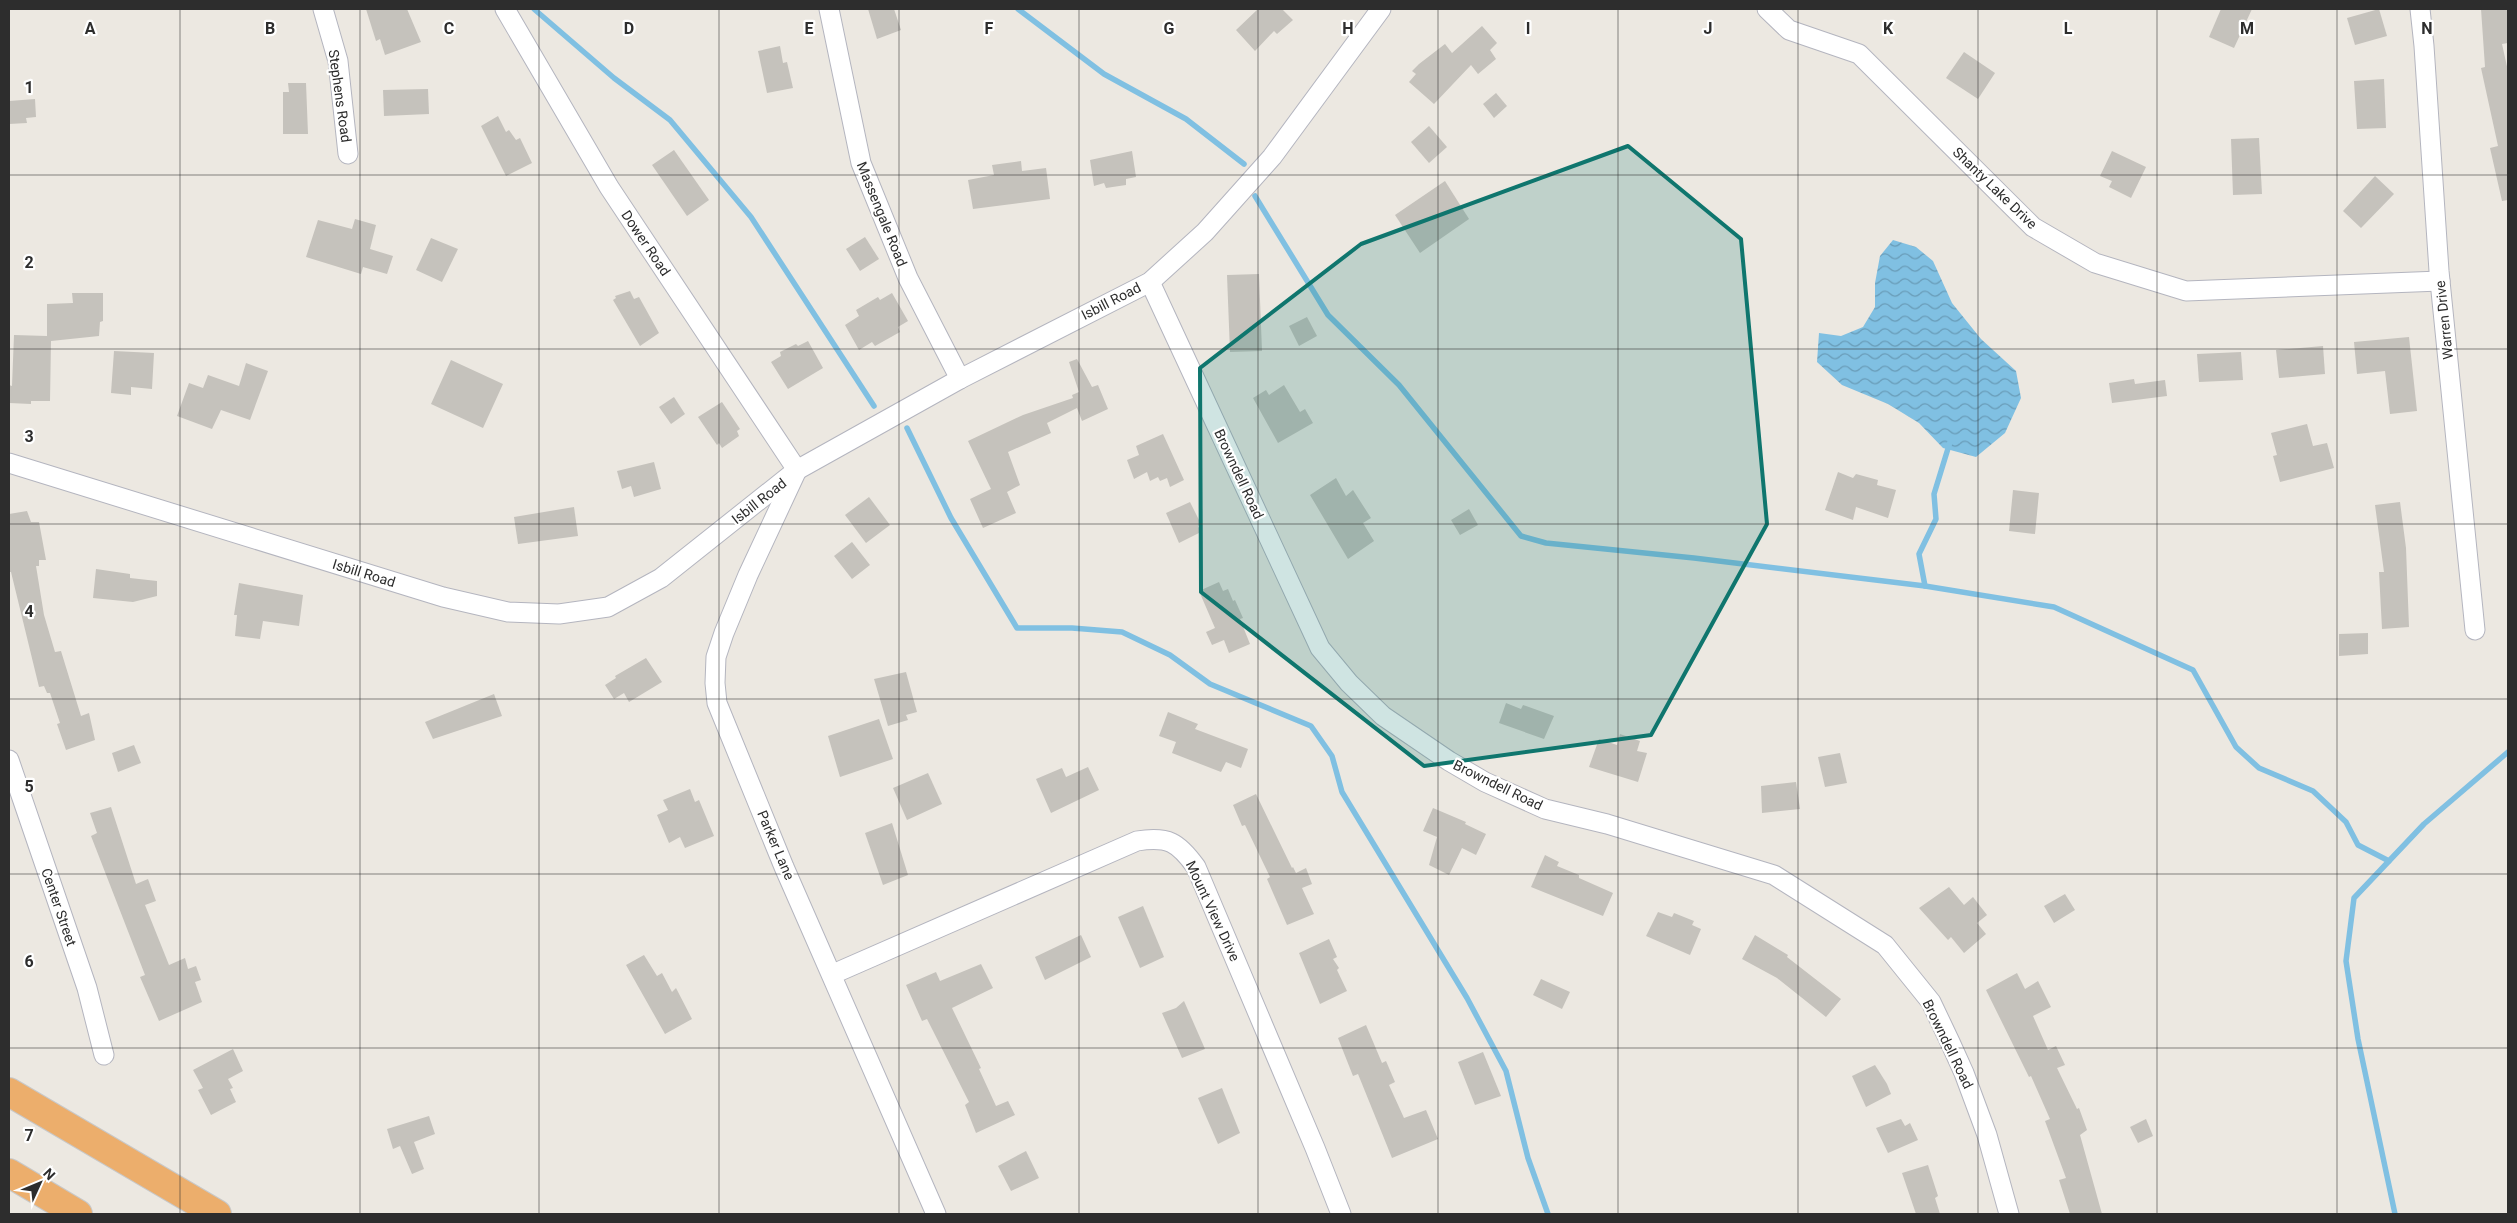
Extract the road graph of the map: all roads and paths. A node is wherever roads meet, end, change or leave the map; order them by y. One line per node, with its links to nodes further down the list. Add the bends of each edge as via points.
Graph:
1 (323, 9): 7 (street, Stephens Road, via 338,61)
2 (506, 9): 12 (street, Dower Road, via 609,186)
3 (828, 9): 10 (street, Massengale Road, via 861,163 908,278)
4 (1381, 9): 9 (street, Isbill Road, via 1272,158 1205,232)
5 (1767, 9): 8 (street, Shanty Lake Drive, via 1790,30 1859,54 2033,226 2095,263 2186,291)
6 (2420, 9): 8 (street, Warren Drive)
7 (348, 154)
8 (2440, 281): 13 (street, Warren Drive)
9 (1150, 282): 10 (street, Isbill Road); 23 (street, Browndell Road, via 1320,648 1350,684 1383,716 1485,782 1546,809 1607,824 1774,875 1884,945 1931,1002 1950,1042 1987,1135)
10 (960, 379): 12 (street, Isbill Road)
11 (9, 463): 12 (street, Isbill Road, via 443,597 508,612 559,614 608,607 662,578)
12 (798, 470): 15 (street, Parker Lane, via 724,633 716,658 715,683 721,712 784,867)
13 (2475, 630)
14 (9, 760): 16 (street, Center Street, via 87,988)
15 (833, 974): 21 (street, Parker Lane); 22 (street, Mount View Drive, via 1137,841 1155,838 1173,842 1196,867)
16 (104, 1055)
17 (9, 1092): 20 (highway)
18 (9, 1173): 19 (highway)
19 (78, 1214)
20 (217, 1214)
21 (936, 1214)
22 (1341, 1214)
23 (2009, 1214)

